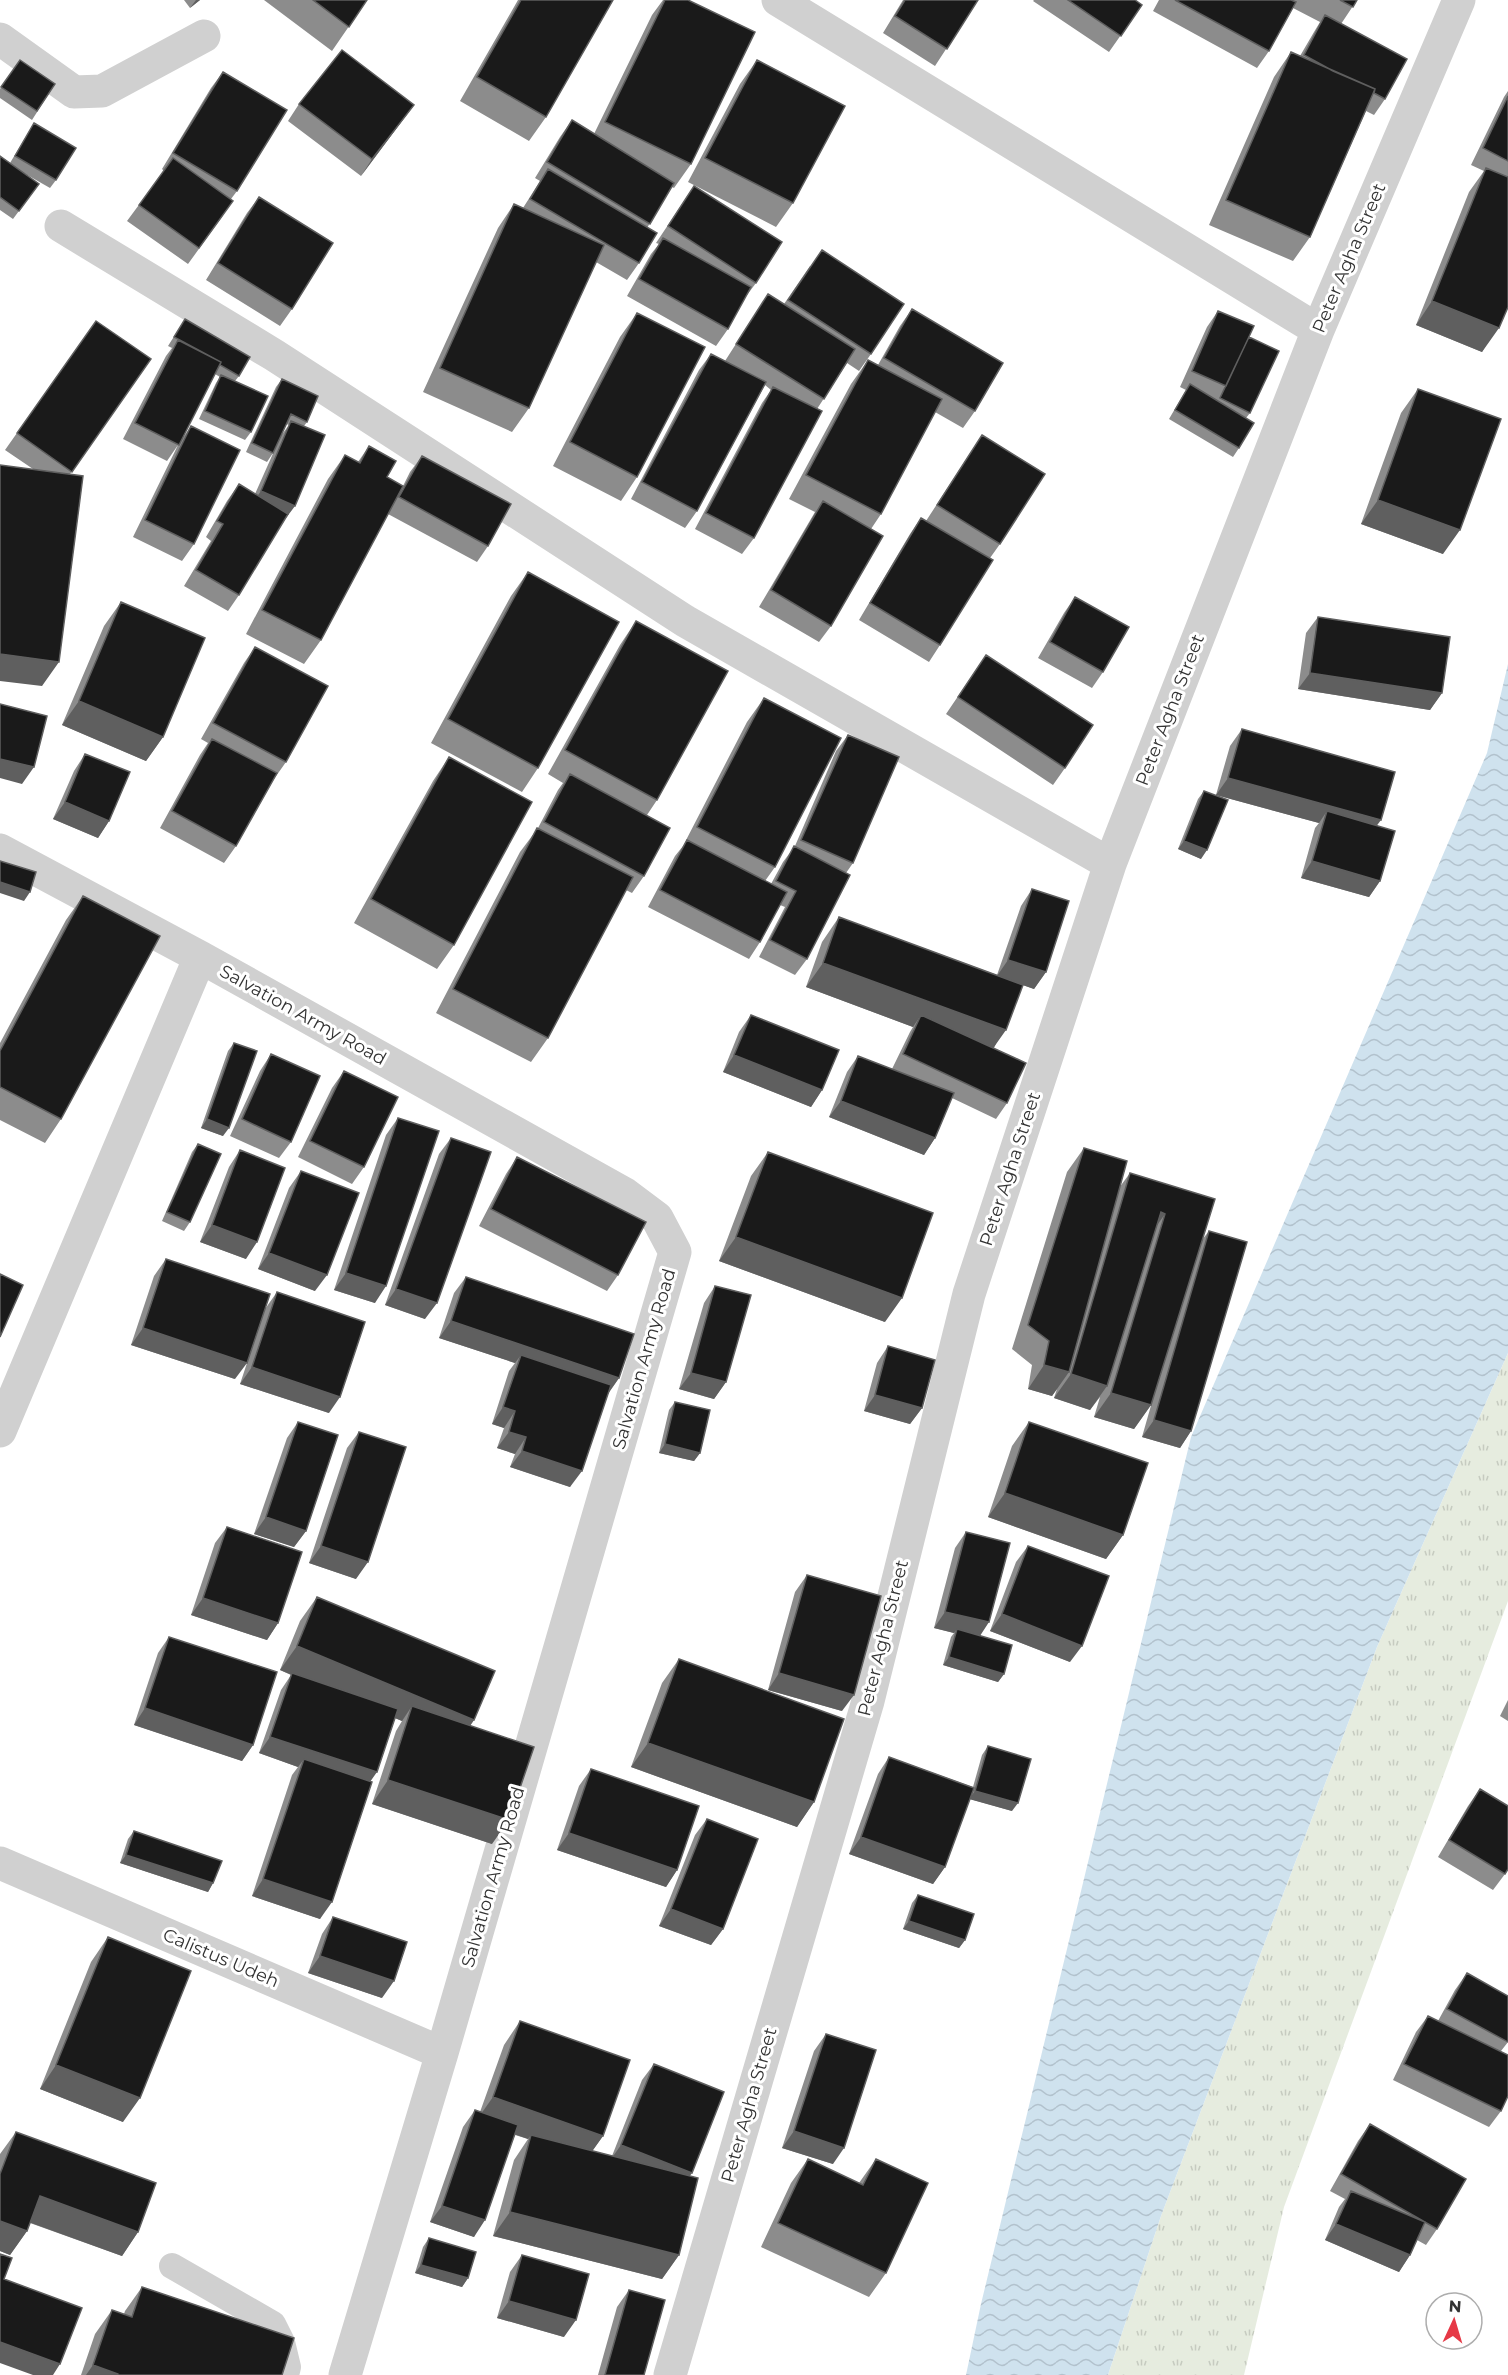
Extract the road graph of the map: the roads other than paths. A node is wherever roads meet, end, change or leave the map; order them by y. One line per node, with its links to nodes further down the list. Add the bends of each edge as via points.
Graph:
1 (778, 0): 6 (street)
2 (1459, 0): 6 (street, Peter Agha Street)
3 (204, 36): 4 (street, via 102,91 74,92)
4 (0, 39)
5 (61, 226): 8 (street, via 274,355 686,621)
6 (1318, 330): 8 (street, Peter Agha Street)
7 (0, 850): 9 (street, Salvation Army Road)
8 (1110, 864): 16 (street, Peter Agha Street, via 969,1294 868,1701)
9 (200, 957): 10 (street); 12 (street, Salvation Army Road, via 625,1194 657,1218 675,1252)
10 (0, 1431)
11 (0, 1863): 12 (street, Calistus Udeh)
12 (442, 2053): 15 (street, Salvation Army Road)
13 (172, 2265): 14 (lane, via 273,2324 282,2342)
14 (286, 2375)
15 (345, 2375)
16 (670, 2375)

